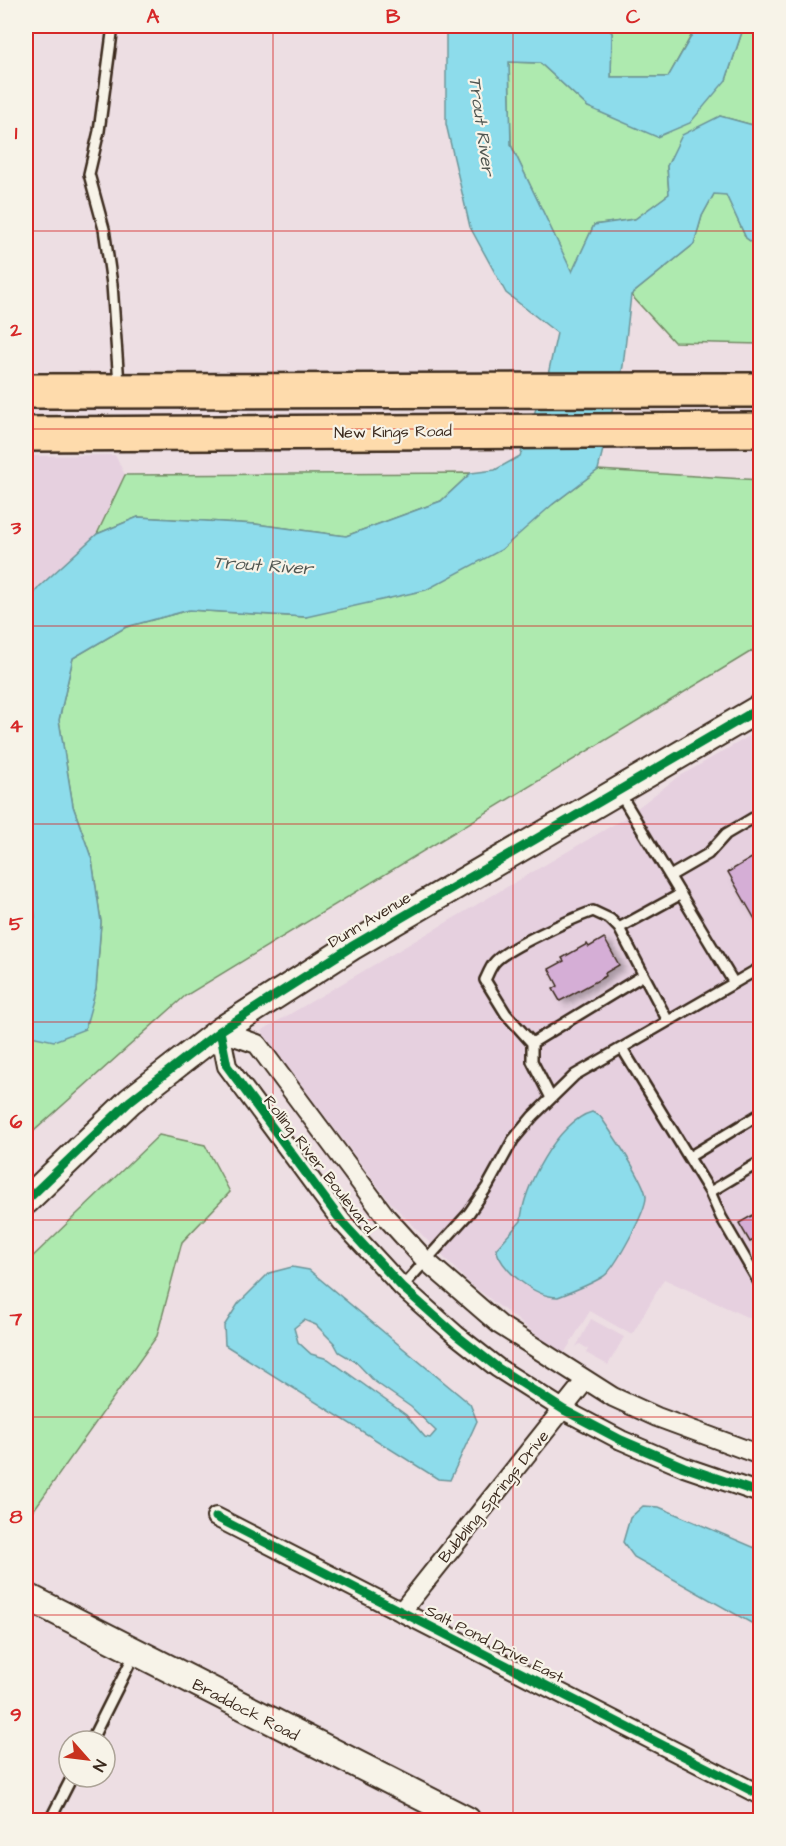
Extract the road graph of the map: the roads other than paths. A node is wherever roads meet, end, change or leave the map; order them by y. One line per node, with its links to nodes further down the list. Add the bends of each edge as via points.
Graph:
1 (113, 26): 4 (lane, via 89,174 104,229 112,284)
2 (760, 390): 4 (highway)
3 (26, 391): 4 (highway)
4 (119, 391)
5 (760, 430): 6 (highway, New Kings Road)
6 (26, 434)
7 (760, 708): 8 (main road, Dunn Avenue)
8 (618, 790): 10 (lane); 17 (main road, Dunn Avenue, via 351,947)
9 (760, 814): 10 (lane, via 726,834 708,854)
10 (670, 876): 11 (lane)
11 (681, 894): 12 (lane); 15 (lane)
12 (619, 928): 14 (lane); 18 (lane, via 593,911 535,937 494,962 485,980 506,1014)
13 (760, 968): 15 (lane)
14 (642, 976): 16 (lane); 18 (lane)
15 (734, 983): 16 (lane)
16 (668, 1021): 19 (lane)
17 (220, 1031): 25 (main road, Dunn Avenue, via 130,1101); 26 (street, Rolling River Boulevard, via 256,1044 386,1217); 28 (street, Rolling River Boulevard, via 227,1066 342,1222)
18 (532, 1043): 20 (lane, via 532,1061)
19 (622, 1048): 20 (lane, via 575,1075); 22 (lane)
20 (551, 1098): 26 (lane, via 513,1140 469,1213)
21 (760, 1114): 22 (lane)
22 (688, 1157): 24 (lane)
23 (760, 1162): 24 (lane)
24 (710, 1192): 27 (lane)
25 (26, 1201)
26 (426, 1261): 28 (lane); 29 (street, Rolling River Boulevard, via 500,1325)
27 (760, 1284)
28 (402, 1287): 30 (street, Rolling River Boulevard, via 498,1368)
29 (585, 1381): 30 (street, Bubbling Springs Drive); 31 (street, Rolling River Boulevard, via 657,1417)
30 (564, 1410): 32 (street, Rolling River Boulevard, via 684,1467); 35 (street, Bubbling Springs Drive)
31 (760, 1455)
32 (760, 1493)
33 (216, 1516): 35 (street, Salt Pond Drive East)
34 (26, 1596): 36 (main road, Braddock Road)
35 (401, 1612): 39 (street, Salt Pond Drive East)
36 (135, 1653): 37 (lane); 41 (main road, Braddock Road)
37 (97, 1729)
38 (66, 1789): 40 (lane)
39 (760, 1795)
40 (51, 1821)
41 (467, 1821)

